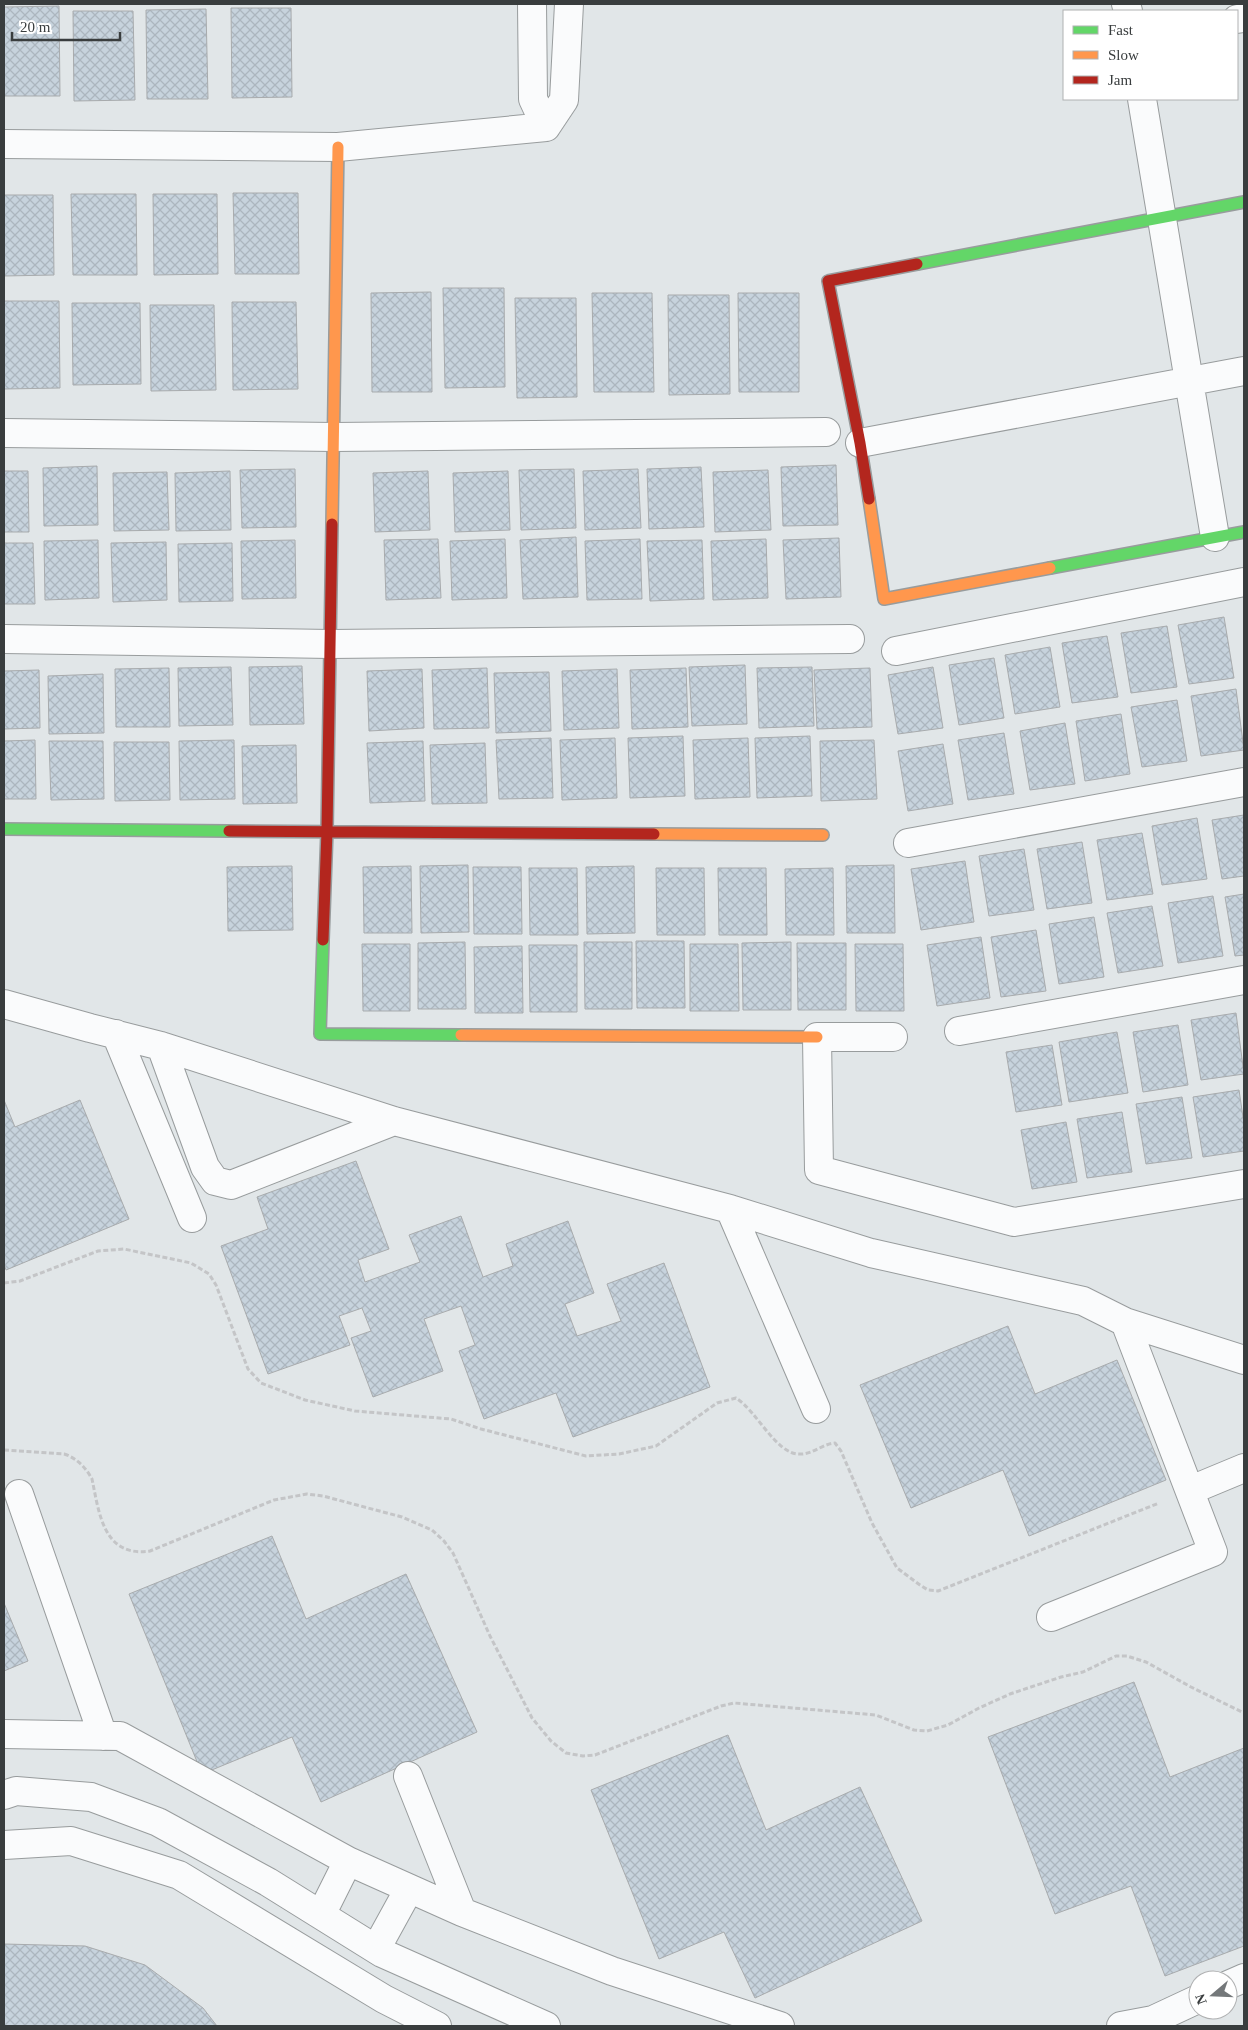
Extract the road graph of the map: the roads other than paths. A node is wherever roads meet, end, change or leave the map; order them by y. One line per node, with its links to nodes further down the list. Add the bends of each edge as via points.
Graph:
1 (532, 4): 4 (street, via 533,99)
2 (569, 4): 4 (street, via 564,100)
3 (1142, 100): 8 (street)
4 (546, 127): 6 (street)
5 (4, 144): 6 (street)
6 (338, 147): 13 (street)
7 (1244, 202): 8 (street)
8 (1162, 218): 10 (street); 14 (street, via 828,280)
9 (1244, 371): 10 (street)
10 (1189, 381): 14 (street); 16 (street)
11 (826, 432): 13 (street)
12 (4, 433): 13 (street)
13 (334, 437): 20 (street)
14 (860, 443): 16 (street, via 884,599)
15 (1244, 532): 16 (street)
16 (1215, 537)
17 (1244, 582): 21 (street)
18 (850, 638): 20 (street)
19 (4, 639): 20 (street)
20 (330, 644): 24 (street)
21 (896, 651)
22 (1244, 782): 26 (street)
23 (4, 829): 24 (street)
24 (327, 831): 25 (street); 31 (street, via 320,1034)
25 (823, 834)
26 (908, 843)
27 (1244, 980): 29 (street)
28 (6, 1006): 30 (street)
29 (959, 1031)
30 (116, 1034): 33 (street); 37 (street)
31 (817, 1037): 32 (street); 35 (street, via 819,1170 1014,1222)
32 (893, 1037)
33 (160, 1046): 34 (street); 34 (street, via 205,1167 215,1181 231,1185)
34 (394, 1121): 36 (street)
35 (1244, 1184)
36 (730, 1209): 38 (street, via 871,1253 1083,1301); 40 (street)
37 (192, 1218)
38 (1125, 1322): 39 (street); 42 (street)
39 (1244, 1360)
40 (816, 1409)
41 (1244, 1468): 42 (street)
42 (1191, 1490): 44 (street, via 1213,1552)
43 (19, 1494): 46 (street)
44 (1051, 1617)
45 (4, 1734): 46 (street)
46 (103, 1736): 50 (street, via 120,1736)
47 (408, 1776): 52 (street)
48 (4, 1795): 53 (street, via 16,1791 91,1797 158,1822)
49 (4, 1845): 55 (street, via 71,1841 179,1875)
50 (348, 1861): 51 (street); 53 (street)
51 (409, 1889): 52 (street); 54 (street)
52 (462, 1912): 59 (street, via 612,1970)
53 (321, 1915): 54 (street)
54 (366, 1944): 55 (street); 58 (street)
55 (339, 1971): 57 (street)
56 (1188, 2004): 60 (street, via 1153,2020)
57 (437, 2026)
58 (546, 2026)
59 (780, 2026)
60 (1121, 2026)

